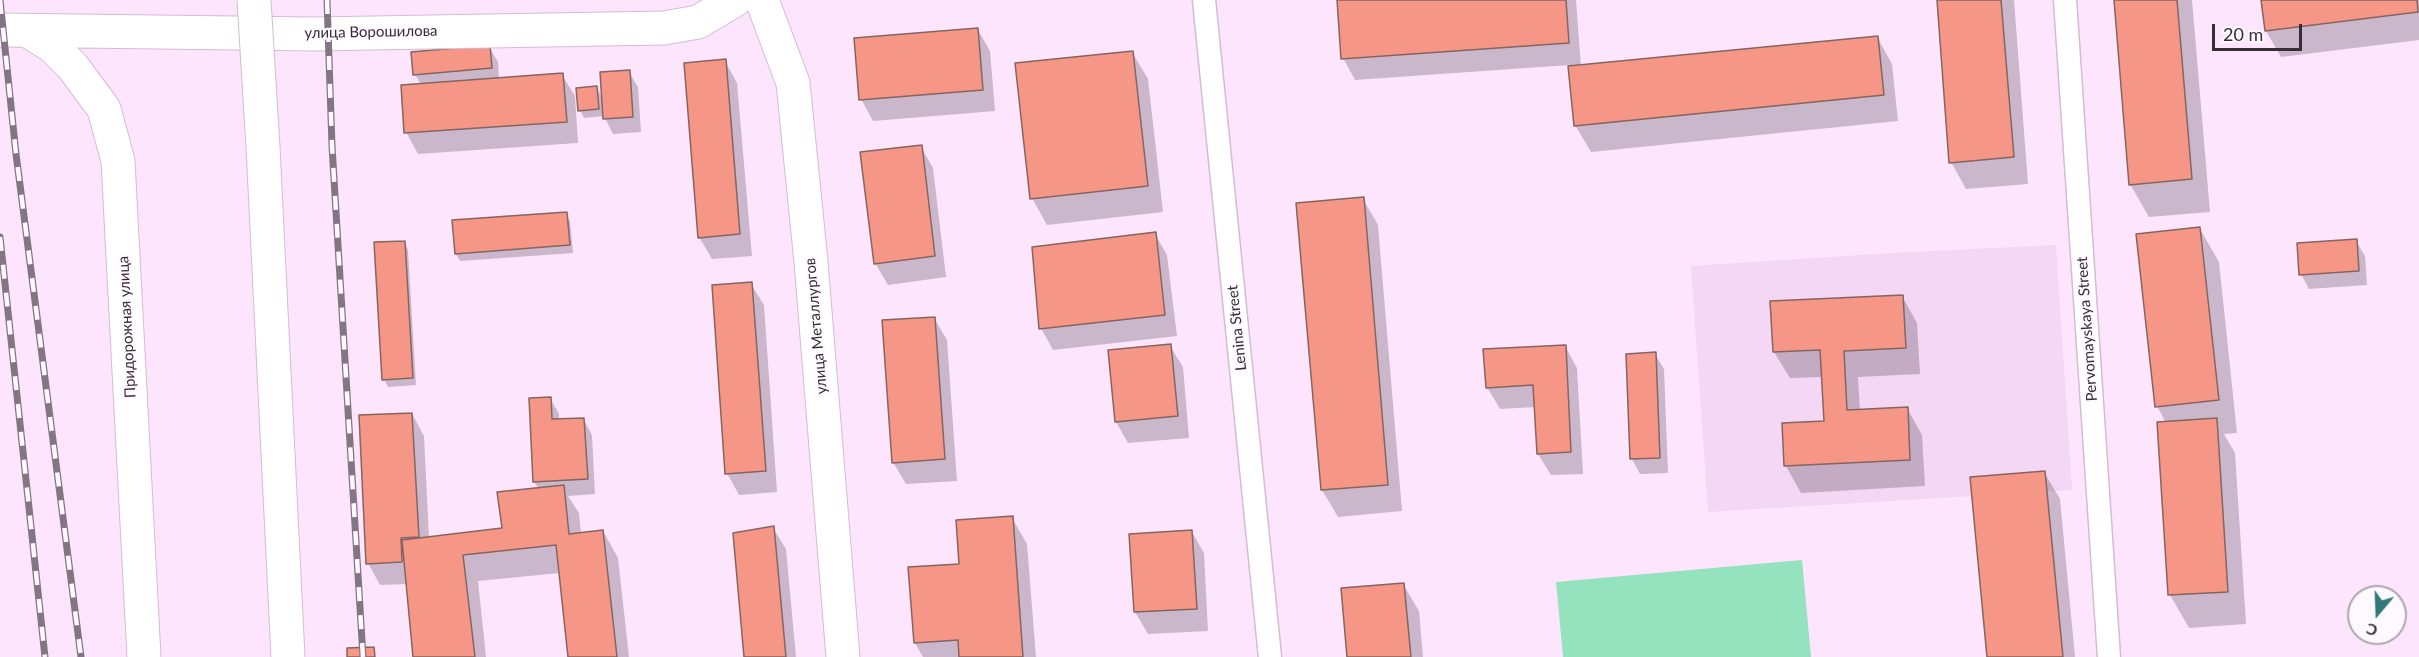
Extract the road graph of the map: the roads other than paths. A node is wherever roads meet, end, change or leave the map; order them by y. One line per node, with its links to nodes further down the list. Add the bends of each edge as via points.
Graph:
1 (254, 0): 8 (main road, bridge)
2 (735, 0): 6 (main road, улица Ворошилова, via 698,22 664,28 314,34)
3 (762, 0): 9 (main road, улица Металлургов, via 793,84)
4 (1204, 0): 10 (street, Lenina Street)
5 (2065, 0): 11 (street, Pervomayskaya Street)
6 (14, 30): 7 (main road, Придорожная улица, via 52,46 73,67 104,109 118,161)
7 (144, 657)
8 (288, 657)
9 (843, 657)
10 (1270, 657)
11 (2109, 657)

